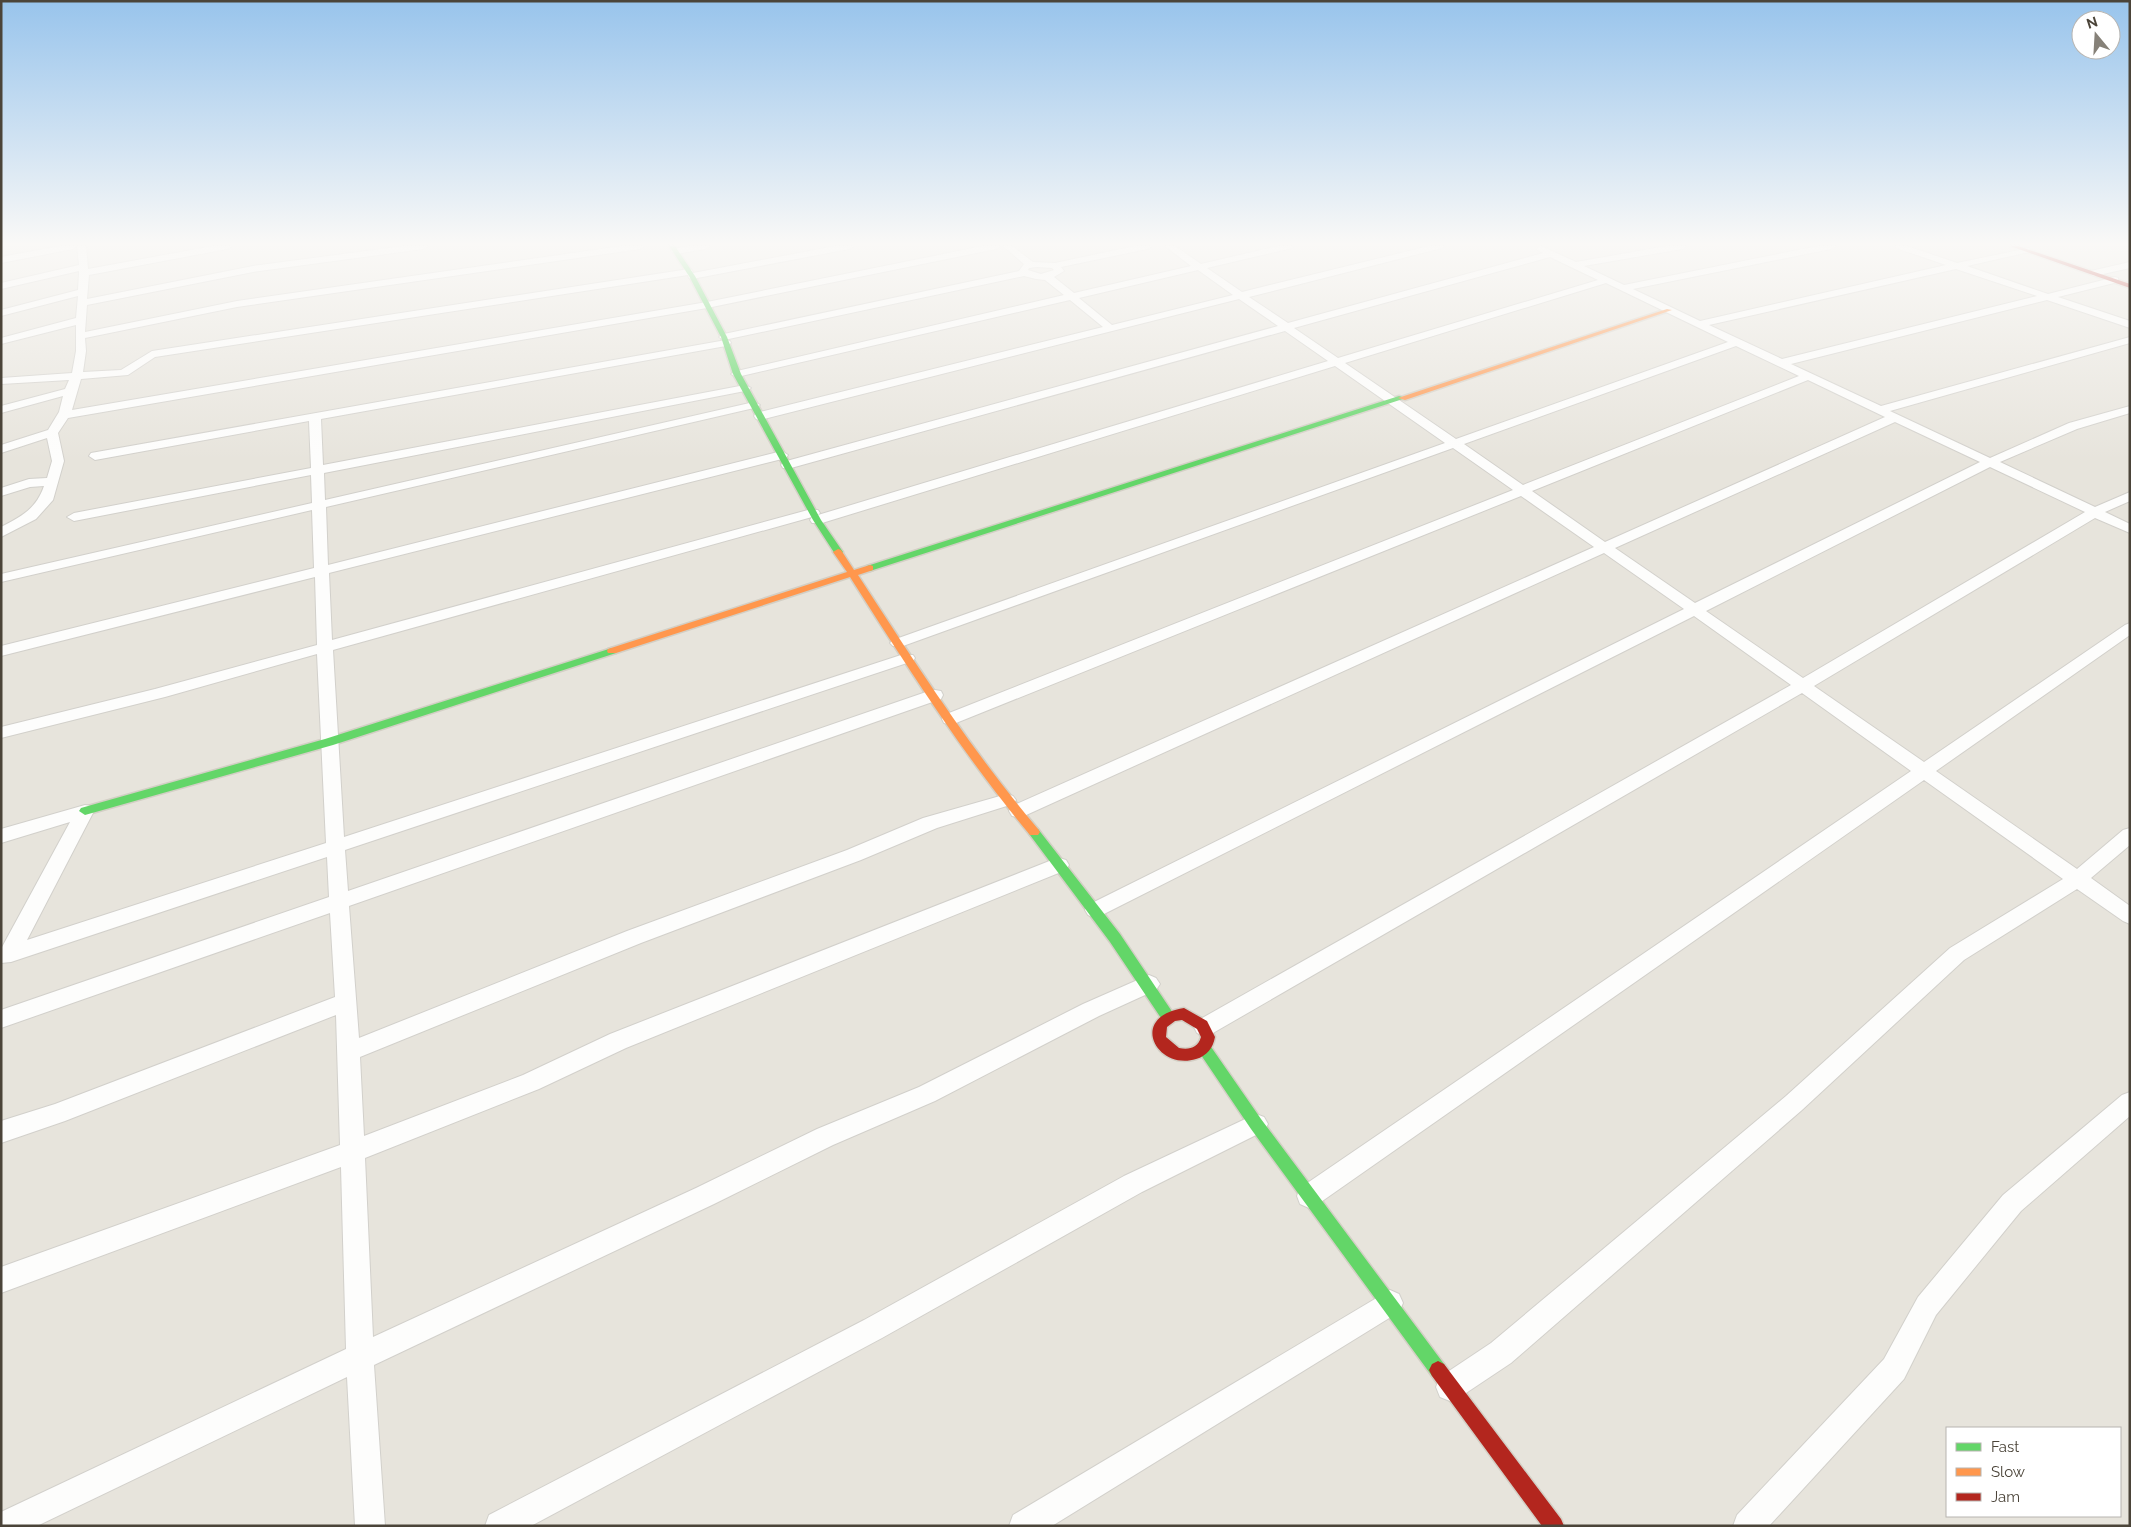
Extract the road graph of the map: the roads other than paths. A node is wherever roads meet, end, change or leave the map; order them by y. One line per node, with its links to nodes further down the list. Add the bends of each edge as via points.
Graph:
1 (172, 317): 22 (street)
2 (397, 317): 30 (street, via 174,350 152,354 124,373)
3 (640, 317): 40 (street)
4 (712, 317): 23 (main road)
5 (822, 317): 23 (street)
6 (981, 317): 29 (street)
7 (1097, 317): 21 (street)
8 (1154, 317): 21 (street)
9 (1272, 317): 20 (street)
10 (1321, 317): 20 (street)
11 (1484, 317): 27 (street)
12 (1647, 317): 35 (main road)
13 (1685, 317): 18 (street)
14 (1729, 317): 18 (street)
15 (1962, 317): 28 (street)
16 (2108, 317): 19 (street)
17 (81, 320): 22 (street); 25 (street)
18 (1699, 324): 26 (street)
19 (2130, 325)
20 (1286, 327): 27 (street); 47 (street)
21 (1110, 328): 38 (street)
22 (80, 336): 30 (street)
23 (725, 340): 29 (main road); 41 (street)
24 (2130, 340): 39 (street)
25 (1, 341)
26 (1737, 342): 28 (street); 44 (street)
27 (1337, 362): 35 (street); 56 (street)
28 (1780, 363): 31 (street)
29 (737, 374): 33 (main road)
30 (77, 375): 32 (street); 34 (street)
31 (1809, 376): 39 (street); 51 (street)
32 (1, 381)
33 (745, 388): 38 (main road); 49 (street)
34 (70, 392): 37 (street); 40 (street)
35 (1393, 401): 44 (street); 62 (main road)
36 (2130, 409): 48 (street, via 2073,426)
37 (1, 410)
38 (757, 410): 47 (main road); 54 (street)
39 (1879, 410): 42 (street)
40 (63, 415): 43 (street)
41 (315, 416): 46 (street); 49 (street)
42 (1895, 417): 48 (street); 60 (street)
43 (52, 433): 45 (street); 50 (street, via 58,462)
44 (1454, 444): 51 (street); 67 (street)
45 (1, 449)
46 (94, 456)
47 (785, 460): 56 (main road); 61 (street)
48 (1990, 462): 55 (street); 64 (street)
49 (318, 470): 54 (street); 57 (street)
50 (51, 481): 52 (street); 59 (street, via 46,500 31,516)
51 (1522, 491): 60 (street); 71 (street)
52 (1, 492)
53 (2130, 496): 55 (street)
54 (319, 505): 61 (street); 63 (street)
55 (2095, 512): 58 (street); 69 (street)
56 (815, 516): 62 (main road); 66 (street, via 612,567)
57 (74, 517)
58 (2130, 529)
59 (1, 533)
60 (1604, 548): 64 (street); 75 (street)
61 (322, 571): 66 (street); 68 (street)
62 (853, 574): 67 (main road); 73 (main road)
63 (1, 578)
64 (1695, 610): 69 (street); 83 (street)
65 (2130, 628): 74 (street)
66 (326, 647): 72 (street); 73 (street)
67 (903, 650): 70 (main road); 79 (street)
68 (1, 651)
69 (1802, 686): 74 (street); 90 (street)
70 (935, 695): 71 (main road); 82 (street)
71 (950, 719): 75 (main road)
72 (1, 733)
73 (329, 742): 76 (main road); 79 (street)
74 (1923, 771): 81 (street); 97 (street)
75 (1013, 806): 80 (main road); 92 (street, via 930,824 634,937)
76 (85, 811): 78 (street); 85 (street)
77 (2130, 835): 81 (street)
78 (1, 836)
79 (335, 848): 82 (street); 85 (street)
80 (1059, 865): 83 (main road); 96 (street, via 618,1041 531,1082)
81 (2077, 880): 84 (street); 101 (street, via 1957,954 1786,1109 1501,1353)
82 (340, 902): 87 (street); 89 (street)
83 (1095, 910): 86 (main road)
84 (2130, 916)
85 (6, 956)
86 (1149, 984): 88 (main road); 100 (street, via 927,1094 825,1136 705,1196)
87 (346, 1002): 92 (street); 95 (street, via 58,1114)
88 (1168, 1017): 90 (main road, via 1193,1017); 91 (main road, via 1159,1028 1160,1043 1166,1049 1190,1055)
89 (1, 1019)
90 (1205, 1027): 91 (main road, via 1207,1041)
91 (1204, 1048): 94 (main road)
92 (349, 1052): 96 (street)
93 (2130, 1102): 107 (street, via 2012,1203 1928,1306 1894,1369)
94 (1256, 1124): 97 (main road); 104 (street, via 1133,1184 874,1329)
95 (1, 1132)
96 (352, 1152): 98 (street); 100 (street)
97 (1309, 1196): 99 (main road)
98 (1, 1280)
99 (1390, 1303): 101 (main road); 105 (street)
100 (360, 1357): 102 (street); 103 (street)
101 (1450, 1387): 106 (main road)
102 (4, 1526)
103 (370, 1526)
104 (500, 1526)
105 (1024, 1526)
106 (1554, 1526)
107 (1748, 1526)

